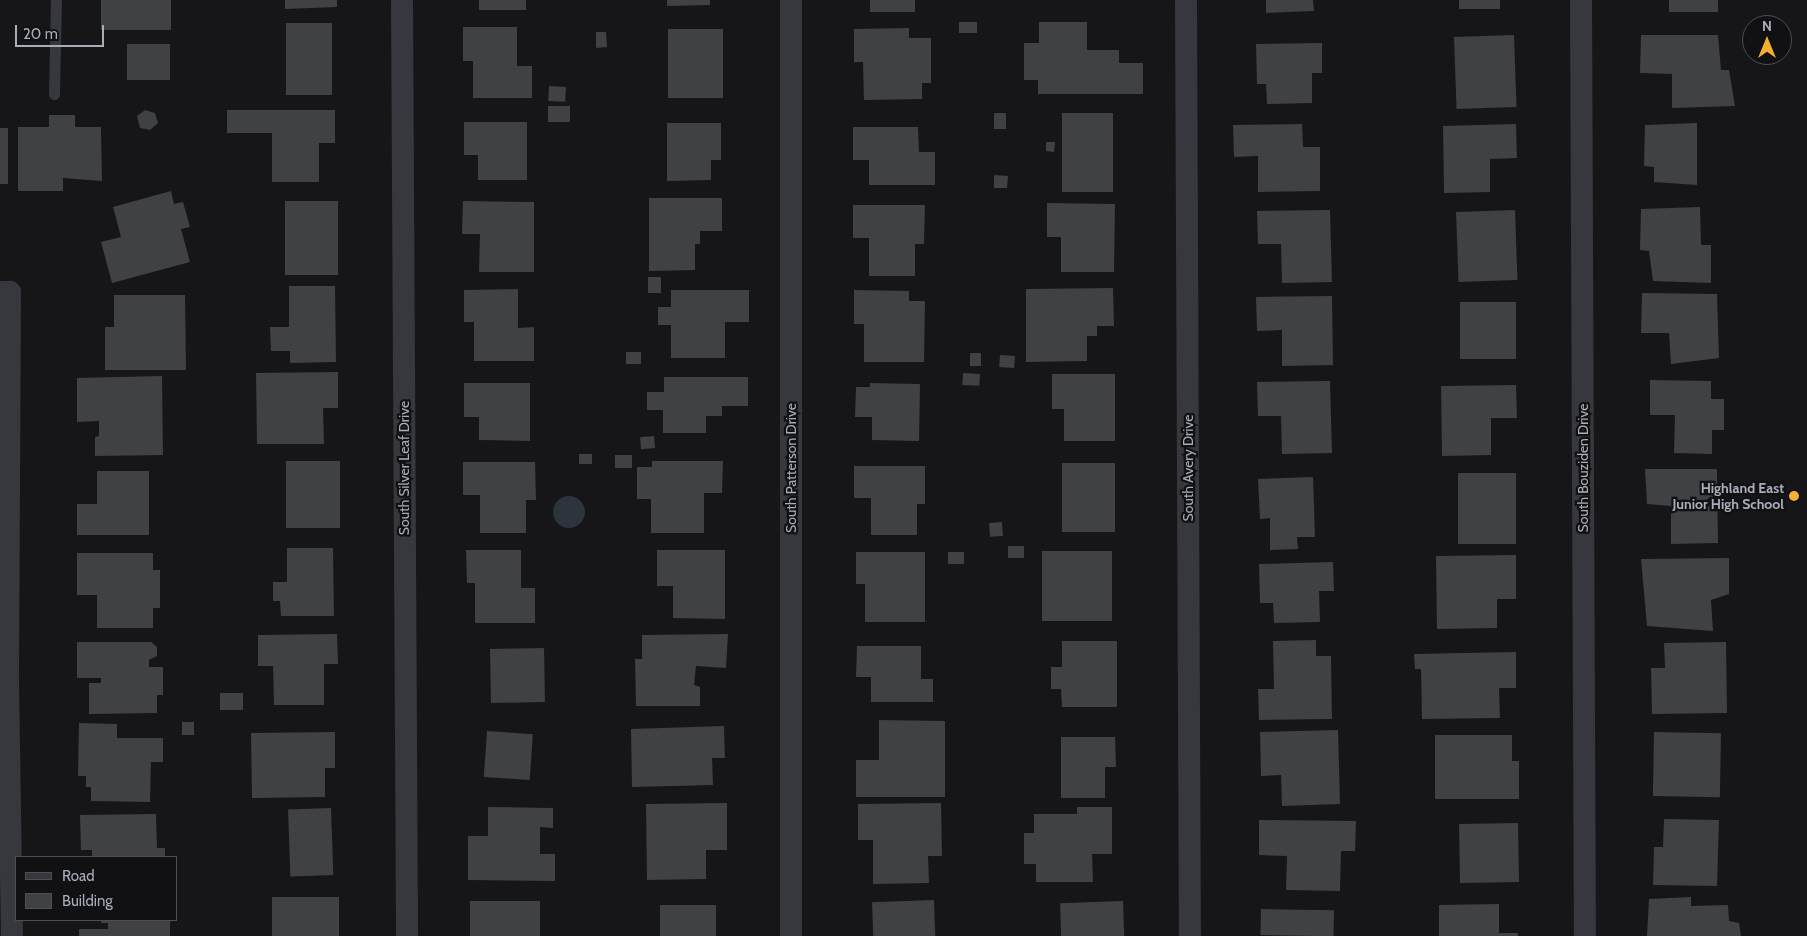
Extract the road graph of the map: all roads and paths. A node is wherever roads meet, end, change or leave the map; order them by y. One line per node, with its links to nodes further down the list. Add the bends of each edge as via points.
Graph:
1 (56, 0): 6 (lane)
2 (402, 0): 10 (street, South Silver Leaf Drive)
3 (791, 0): 11 (street, South Patterson Drive)
4 (1186, 0): 12 (street, South Avery Drive)
5 (1581, 0): 13 (street, South Bouziden Drive)
6 (54, 94)
7 (5, 292): 8 (street)
8 (4, 682): 9 (street)
9 (12, 936)
10 (406, 936)
11 (791, 936)
12 (1190, 936)
13 (1586, 936)

